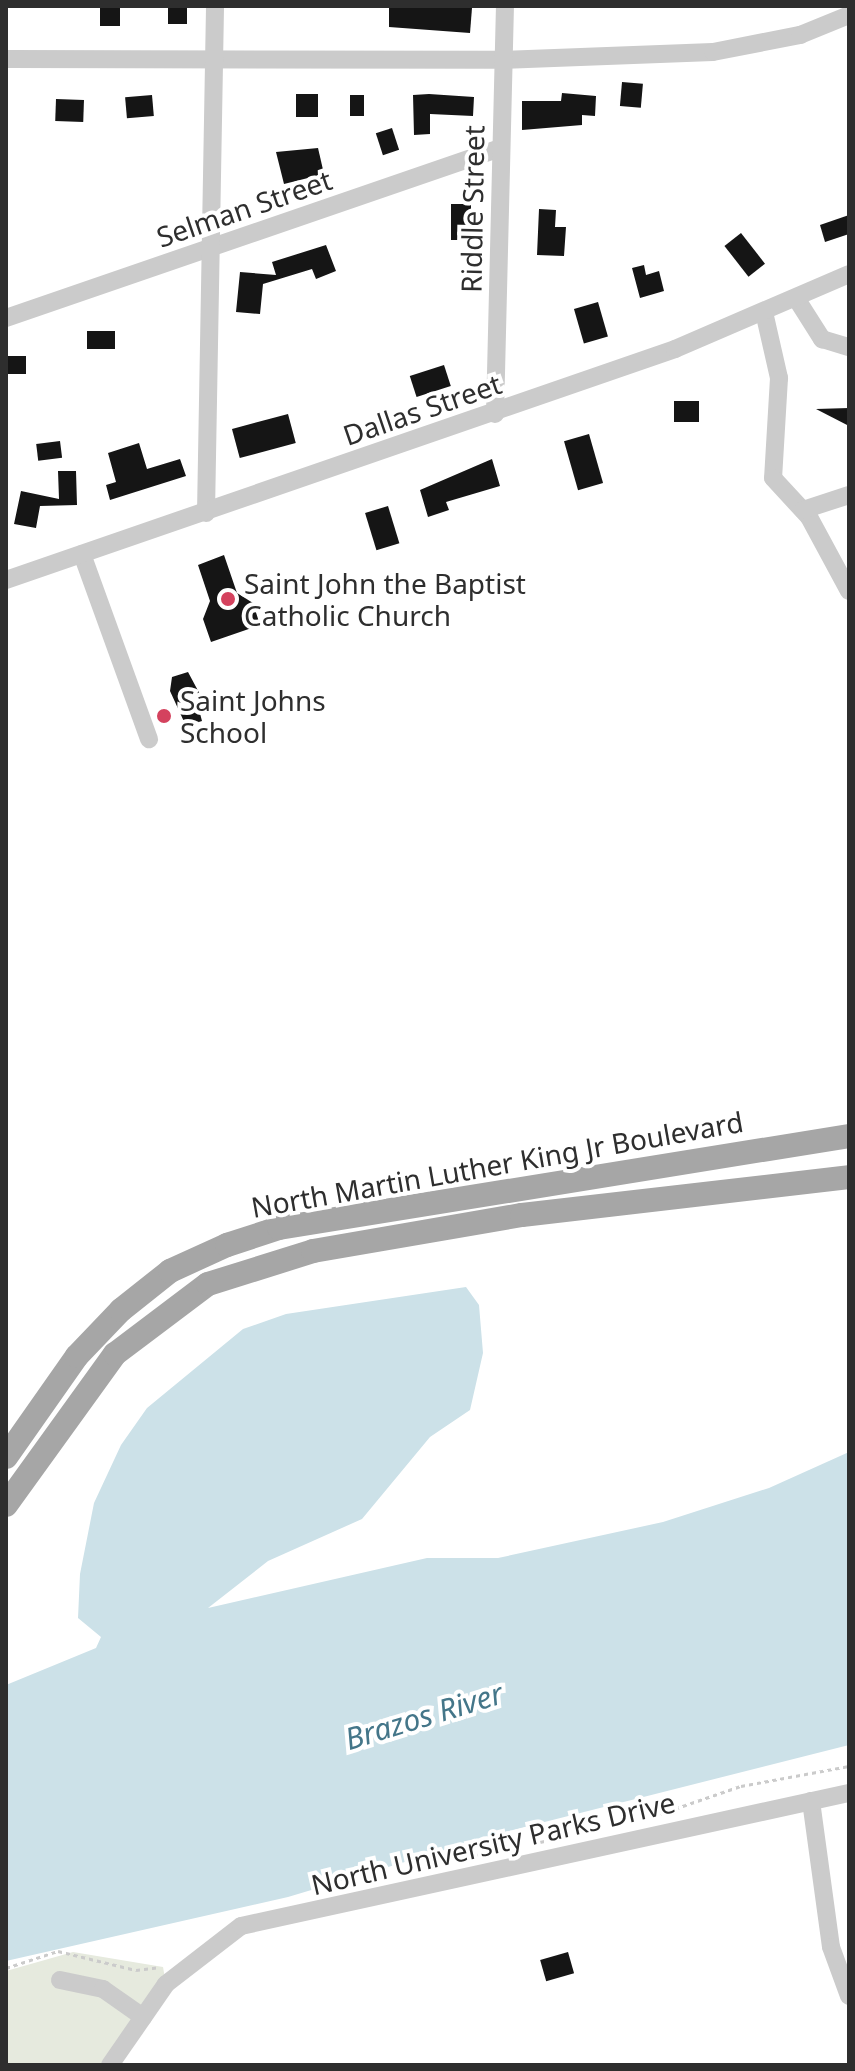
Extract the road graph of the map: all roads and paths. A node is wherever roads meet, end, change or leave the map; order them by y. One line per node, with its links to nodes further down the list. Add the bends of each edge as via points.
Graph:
1 (215, 6): 4 (street)
2 (505, 6): 6 (street, Riddle Street)
3 (849, 15): 6 (street, via 800,35 713,52)
4 (215, 55): 5 (street); 6 (street); 8 (street)
5 (6, 59)
6 (504, 60): 7 (street, Riddle Street)
7 (500, 148): 8 (street, Selman Street); 14 (street, Riddle Street)
8 (212, 249): 12 (street, Selman Street); 17 (street)
9 (849, 274): 10 (street, Dallas Street)
10 (796, 298): 11 (street, Dallas Street); 13 (street, via 822,339)
11 (764, 312): 14 (street, Dallas Street); 16 (street, via 779,378 773,478)
12 (6, 318)
13 (849, 347)
14 (495, 414): 17 (street, Dallas Street)
15 (849, 495): 16 (street)
16 (803, 510): 20 (street)
17 (206, 513): 18 (street, Dallas Street)
18 (82, 554): 19 (street, Dallas Street); 21 (street)
19 (6, 580)
20 (849, 591)
21 (149, 739)
22 (849, 1136): 24 (main road, North Martin Luther King Jr Boulevard, via 279,1228 227,1245 170,1271 121,1310 77,1356)
23 (849, 1177): 25 (main road, North Martin Luther King Jr Boulevard, via 522,1215 313,1251 208,1284 115,1354)
24 (6, 1457)
25 (6, 1505)
26 (849, 1793): 27 (street, North University Parks Drive)
27 (811, 1801): 29 (street, via 831,1947); 30 (street, North University Parks Drive, via 241,1926 166,1984)
28 (60, 1980): 30 (street, via 103,1989)
29 (849, 1996)
30 (143, 2017): 31 (street, North University Parks Drive)
31 (110, 2065)

